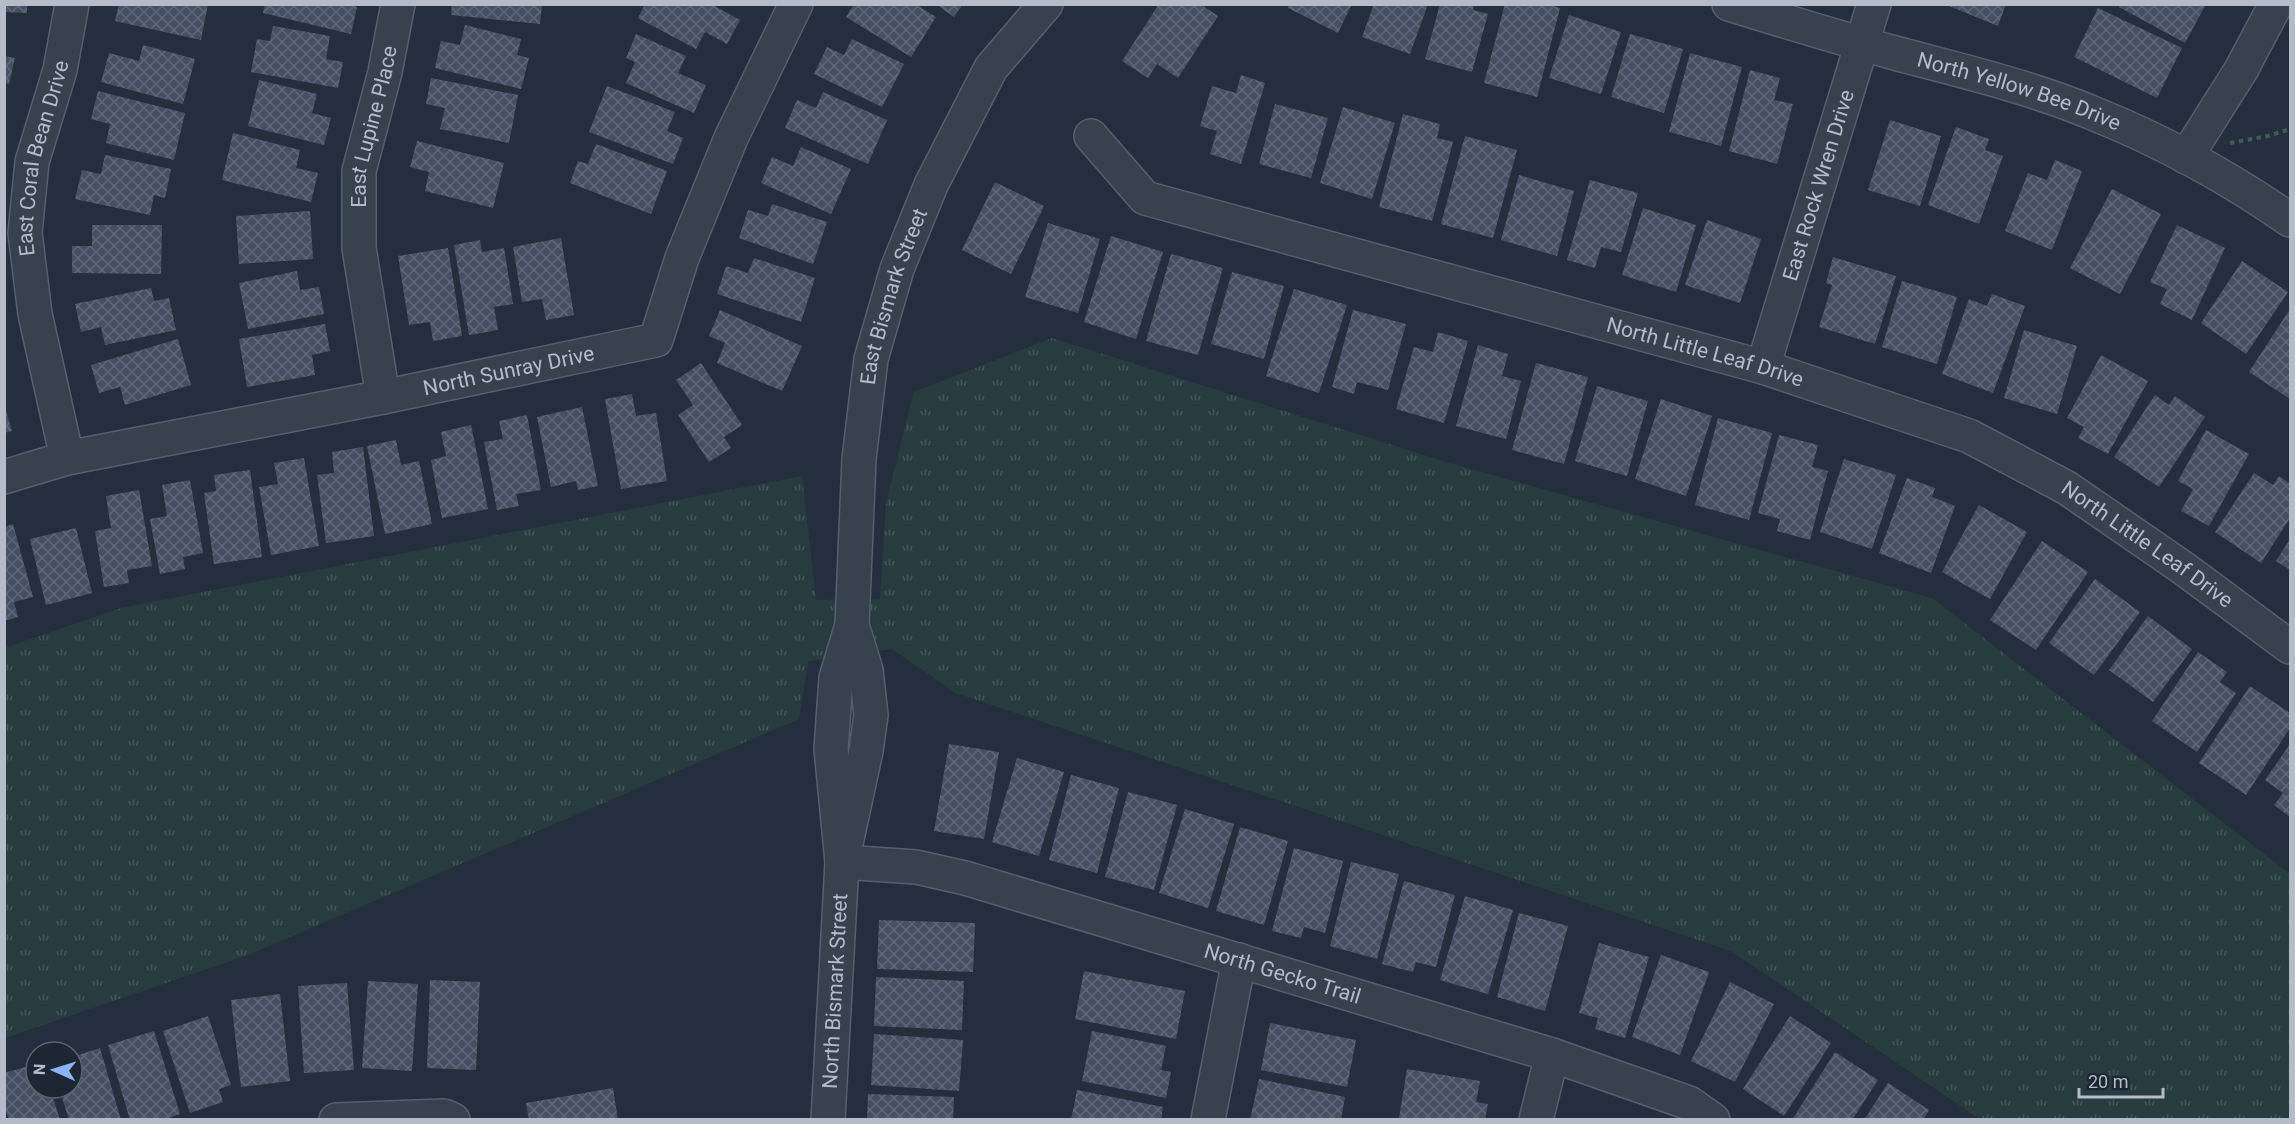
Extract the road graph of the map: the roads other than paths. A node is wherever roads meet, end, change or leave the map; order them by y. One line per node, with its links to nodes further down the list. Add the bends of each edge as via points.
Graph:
1 (72, 4): 14 (street, East Coral Bean Drive, via 60,70 32,162 25,233 34,314)
2 (398, 4): 13 (street, East Lupine Place, via 359,171 359,248)
3 (796, 4): 13 (street, North Sunray Drive, via 731,138 682,258 656,340)
4 (1046, 4): 16 (street, East Bismark Street, via 991,68 931,185 897,269 872,359 859,459)
5 (1729, 4): 8 (street, North Yellow Bee Drive)
6 (1874, 4): 8 (street, East Rock Wren Drive)
7 (2276, 4): 10 (street, via 2241,70)
8 (1862, 44): 10 (street, North Yellow Bee Drive, via 2021,87 2095,114); 12 (street, East Rock Wren Drive)
9 (1091, 136): 12 (street, North Little Leaf Drive, via 1145,198)
10 (2186, 157): 11 (street, North Yellow Bee Drive)
11 (2290, 220)
12 (1763, 367): 17 (street, North Little Leaf Drive, via 1979,441 2067,488)
13 (383, 397): 14 (street, North Sunray Drive)
14 (67, 458): 15 (street, North Sunray Drive)
15 (4, 477)
16 (852, 625): 18 (street, East Bismark Street, via 836,678); 19 (street, East Bismark Street, via 866,670)
17 (2290, 646)
18 (834, 710): 19 (street); 20 (street, East Bismark Street, via 831,749)
19 (871, 715): 20 (street, East Bismark Street)
20 (842, 862): 21 (street, North Gecko Trail, via 916,867 965,878); 25 (street, North Bismark Street)
21 (1239, 960): 22 (street, North Gecko Trail); 26 (street)
22 (1552, 1055): 27 (street); 28 (street, North Gecko Trail, via 1689,1103)
23 (336, 1119): 24 (street)
24 (453, 1119)
25 (828, 1119)
26 (1208, 1119)
27 (1536, 1119)
28 (1713, 1119)

